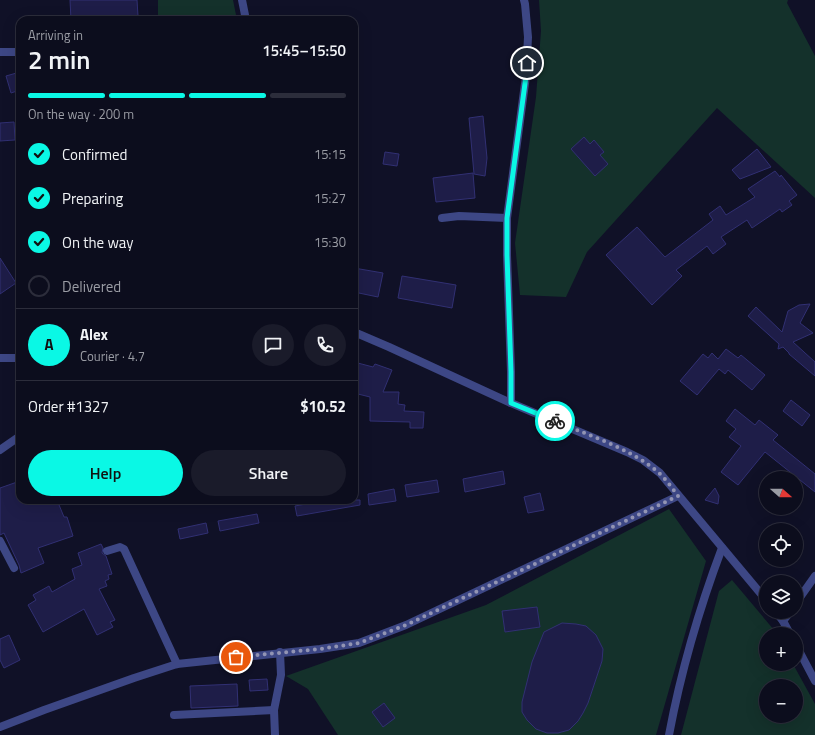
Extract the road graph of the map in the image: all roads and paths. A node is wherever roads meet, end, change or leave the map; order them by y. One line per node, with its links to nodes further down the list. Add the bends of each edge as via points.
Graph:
1 (242, 0): 3 (street)
2 (524, 0): 7 (street, via 528,37 526,76)
3 (245, 16)
4 (0, 52): 5 (street)
5 (16, 52)
6 (442, 218): 7 (street)
7 (507, 218): 11 (street)
8 (358, 334): 11 (street)
9 (0, 358): 10 (street)
10 (16, 358)
11 (511, 403): 14 (street, via 643,460 660,473)
12 (16, 439): 13 (street)
13 (0, 450)
14 (678, 496): 16 (street); 24 (street, via 406,625 359,643)
15 (0, 540): 18 (street)
16 (722, 548): 20 (street); 32 (street, via 692,637)
17 (107, 551): 26 (street, via 120,547 124,549)
18 (14, 568)
19 (815, 576): 21 (street)
20 (759, 592)
21 (803, 593)
22 (784, 621): 23 (street)
23 (787, 627)
24 (280, 652): 26 (street); 28 (street, via 281,675)
25 (803, 658): 27 (street)
26 (177, 664): 30 (street)
27 (815, 681)
28 (274, 710): 29 (street); 31 (street)
29 (174, 715)
30 (0, 728)
31 (274, 735)
32 (669, 735)

